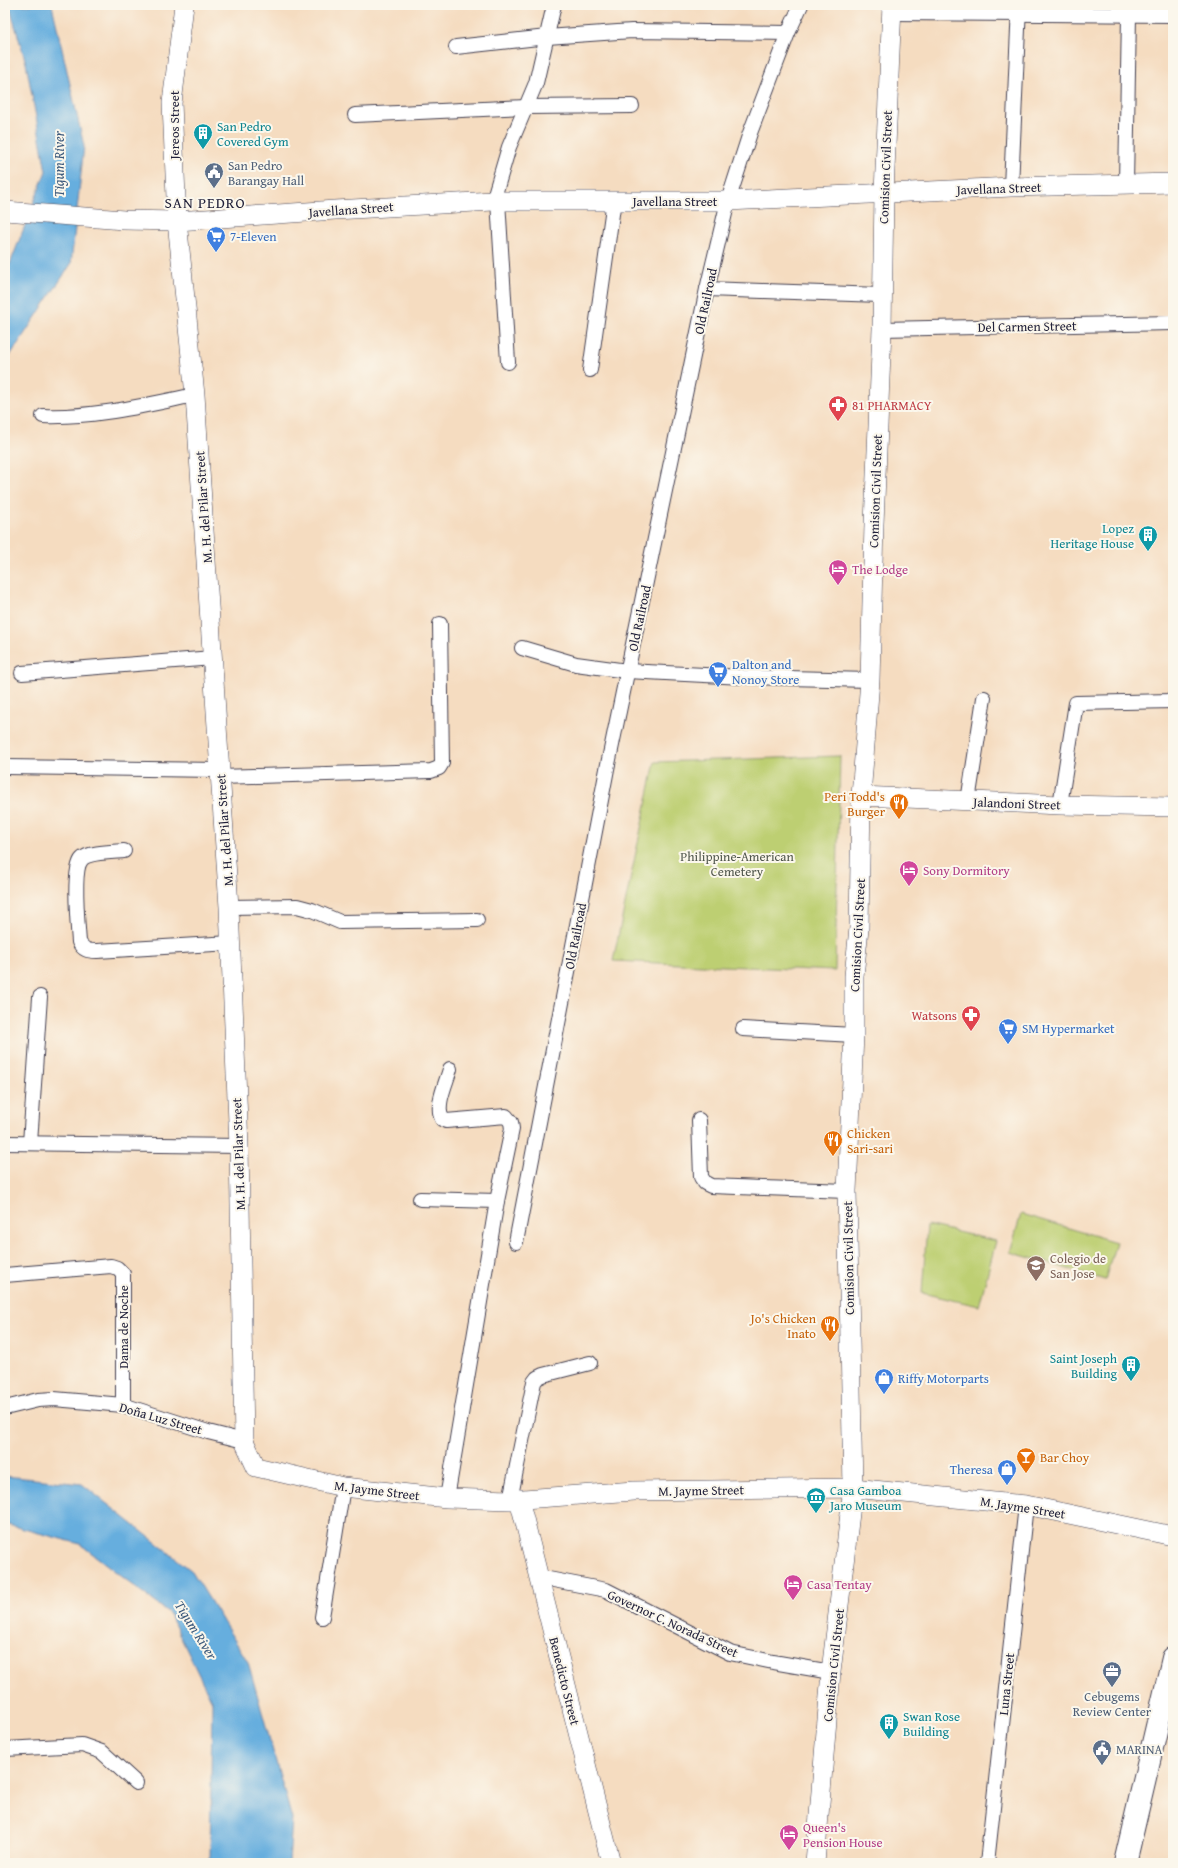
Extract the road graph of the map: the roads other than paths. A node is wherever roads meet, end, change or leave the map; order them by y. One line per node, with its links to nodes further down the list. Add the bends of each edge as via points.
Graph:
1 (184, 5): 22 (street, Jereos Street, via 172,103)
2 (554, 5): 9 (street)
3 (801, 5): 8 (street, Old Railroad)
4 (892, 9): 5 (street); 17 (street, Comision Civil Street)
5 (1019, 10): 6 (street); 16 (street)
6 (1129, 15): 7 (street); 15 (street)
7 (1173, 15)
8 (788, 33): 9 (street, via 632,31); 20 (street, Old Railroad, via 750,133)
9 (547, 38): 10 (street); 11 (street, via 536,83)
10 (456, 47)
11 (526, 106): 12 (street); 13 (street); 19 (street, via 509,147)
12 (632, 106)
13 (355, 115)
14 (1173, 182): 15 (street, Javellana Street)
15 (1126, 184): 16 (street, Javellana Street)
16 (1011, 187): 17 (street, Javellana Street)
17 (884, 193): 20 (street, Javellana Street); 24 (street, Comision Civil Street)
18 (614, 200): 19 (street, Javellana Street); 20 (street, Javellana Street); 28 (street)
19 (496, 201): 22 (street, Javellana Street); 27 (street)
20 (728, 201): 23 (street, Old Railroad)
21 (5, 211): 22 (street, Javellana Street, via 124,220)
22 (177, 221): 29 (street, M. H. del Pilar Street)
23 (707, 289): 24 (street); 34 (street, Old Railroad)
24 (881, 295): 26 (street, Comision Civil Street)
25 (1173, 323): 26 (street, Del Carmen Street)
26 (882, 329): 36 (street, Comision Civil Street)
27 (508, 362)
28 (590, 370)
29 (195, 395): 30 (street, via 88,415); 33 (street, M. H. del Pilar Street)
30 (43, 416)
31 (440, 624): 40 (street, via 442,763 439,768 431,771)
32 (522, 648): 34 (street, via 576,664)
33 (213, 658): 35 (street); 40 (street, M. H. del Pilar Street)
34 (628, 671): 36 (street); 60 (street, Old Railroad)
35 (22, 673)
36 (870, 680): 41 (street, Comision Civil Street)
37 (984, 698): 42 (street)
38 (1173, 701): 43 (street, via 1076,703)
39 (5, 768): 40 (street)
40 (220, 774): 46 (street, M. H. del Pilar Street)
41 (861, 796): 42 (street, Jalandoni Street); 51 (street, Comision Civil Street)
42 (968, 801): 43 (street, Jalandoni Street)
43 (1060, 805): 44 (street, Jalandoni Street)
44 (1173, 808)
45 (124, 850): 48 (street, via 90,855 80,862 76,885 81,947 88,951 97,951)
46 (229, 907): 47 (street, via 297,906 340,922); 48 (street, M. H. del Pilar Street)
47 (477, 920)
48 (231, 944): 56 (street, M. H. del Pilar Street)
49 (40, 997): 55 (street)
50 (743, 1030): 51 (street)
51 (854, 1035): 57 (street, Comision Civil Street)
52 (450, 1069): 59 (street, via 440,1104 442,1119 446,1121 506,1116 511,1122 512,1129)
53 (699, 1120): 57 (street, via 701,1177 711,1186)
54 (5, 1143): 55 (street)
55 (30, 1143): 56 (street)
56 (239, 1146): 65 (street, M. H. del Pilar Street)
57 (847, 1191): 67 (street, Comision Civil Street)
58 (420, 1199): 59 (street)
59 (497, 1201): 68 (street)
60 (516, 1242)
61 (5, 1275): 63 (street, Dama de Noche, via 111,1266 123,1274)
62 (590, 1363): 69 (street, via 543,1375 534,1382)
63 (123, 1405): 64 (street, Doña Luz Street, via 54,1399); 65 (street, Doña Luz Street)
64 (5, 1408)
65 (244, 1441): 66 (street, M. Jayme Street, via 256,1468)
66 (344, 1487): 68 (street, M. Jayme Street); 73 (street)
67 (853, 1488): 69 (street, M. Jayme Street, via 634,1491); 70 (street, M. Jayme Street); 75 (street, Comision Civil Street)
68 (447, 1498): 69 (street, M. Jayme Street)
69 (515, 1499): 72 (street, Benedicto Street)
70 (1026, 1505): 71 (street, M. Jayme Street); 80 (street, Luna Street)
71 (1173, 1536)
72 (538, 1577): 75 (street, Governor C. Norada Street, via 606,1590 730,1653); 78 (street, Benedicto Street)
73 (322, 1617)
74 (1173, 1658): 81 (main road)
75 (831, 1672): 79 (street, Comision Civil Street)
76 (5, 1749): 77 (street, via 82,1746 102,1752)
77 (136, 1783)
78 (611, 1863)
79 (815, 1863)
80 (987, 1863)
81 (1125, 1863)

